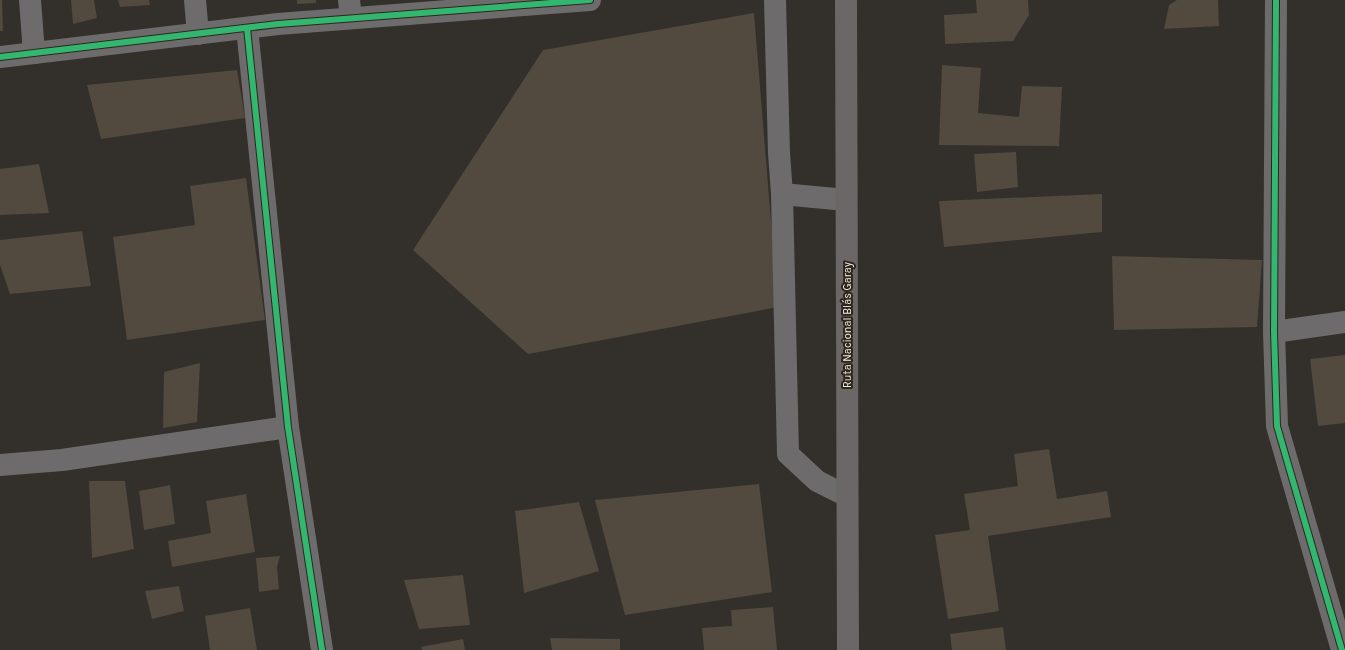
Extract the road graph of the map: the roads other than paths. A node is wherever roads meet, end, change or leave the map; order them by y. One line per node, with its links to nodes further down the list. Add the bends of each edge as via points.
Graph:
1 (30, 0): 11 (street)
2 (195, 0): 10 (street)
3 (590, 0): 7 (street)
4 (776, 0): 13 (street)
5 (846, 0): 14 (highway, Ruta Nacional Blás Garay)
6 (1276, 0): 16 (street)
7 (503, 3): 8 (street)
8 (350, 9): 9 (street)
9 (247, 28): 10 (street); 17 (street)
10 (198, 34): 11 (street)
11 (34, 53): 12 (street)
12 (0, 57)
13 (782, 194): 14 (street); 19 (street, via 788,454 817,481)
14 (846, 200): 19 (highway, Ruta Nacional Blás Garay)
15 (1345, 322): 16 (street)
16 (1274, 332): 20 (street, via 1277,426)
17 (288, 427): 18 (street, via 62,460); 21 (street)
18 (0, 465)
19 (847, 496): 22 (highway, Ruta Nacional Blás Garay)
20 (1342, 643)
21 (322, 650)
22 (848, 650)

